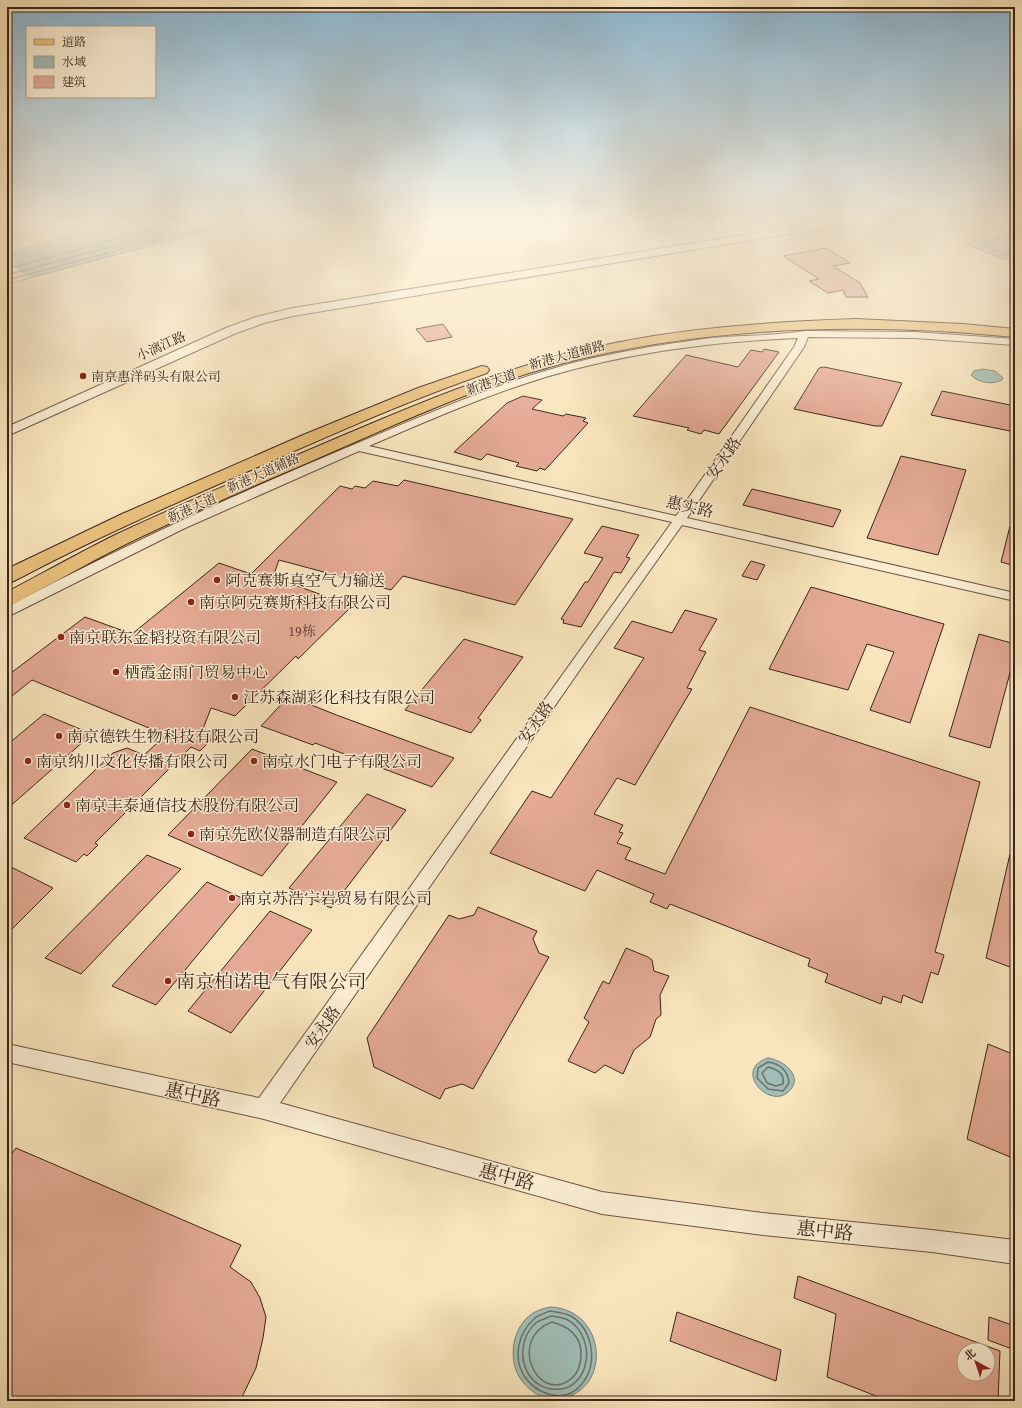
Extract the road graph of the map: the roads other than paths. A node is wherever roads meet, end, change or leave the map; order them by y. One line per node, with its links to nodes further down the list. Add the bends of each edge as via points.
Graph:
1 (429, 290): 6 (street, 小漓江路, via 267,318 196,346)
2 (1015, 323): 9 (main road, 新港大道, via 914,316 797,315 688,323 593,338 518,358 403,397 152,507)
3 (1015, 333): 11 (main road, 新港大道, via 910,325 817,325 718,331 652,340 588,353 507,376 418,409 121,540)
4 (805, 334): 5 (street, 新港大道辅路, via 896,334); 7 (street, 新港大道辅路, via 674,346 612,357 552,372 424,417); 8 (street, 安永路, via 799,347)
5 (1015, 342)
6 (7, 432)
7 (358, 447): 8 (street, 惠实路); 12 (street, 新港大道辅路, via 287,476 129,549)
8 (679, 521): 10 (street, 惠实路); 14 (street, 安永路)
9 (7, 577)
10 (1015, 597)
11 (7, 600)
12 (7, 613)
13 (7, 1053): 14 (street, 惠中路)
14 (264, 1109): 15 (street, 惠中路, via 602,1202 764,1224)
15 (1015, 1252)

